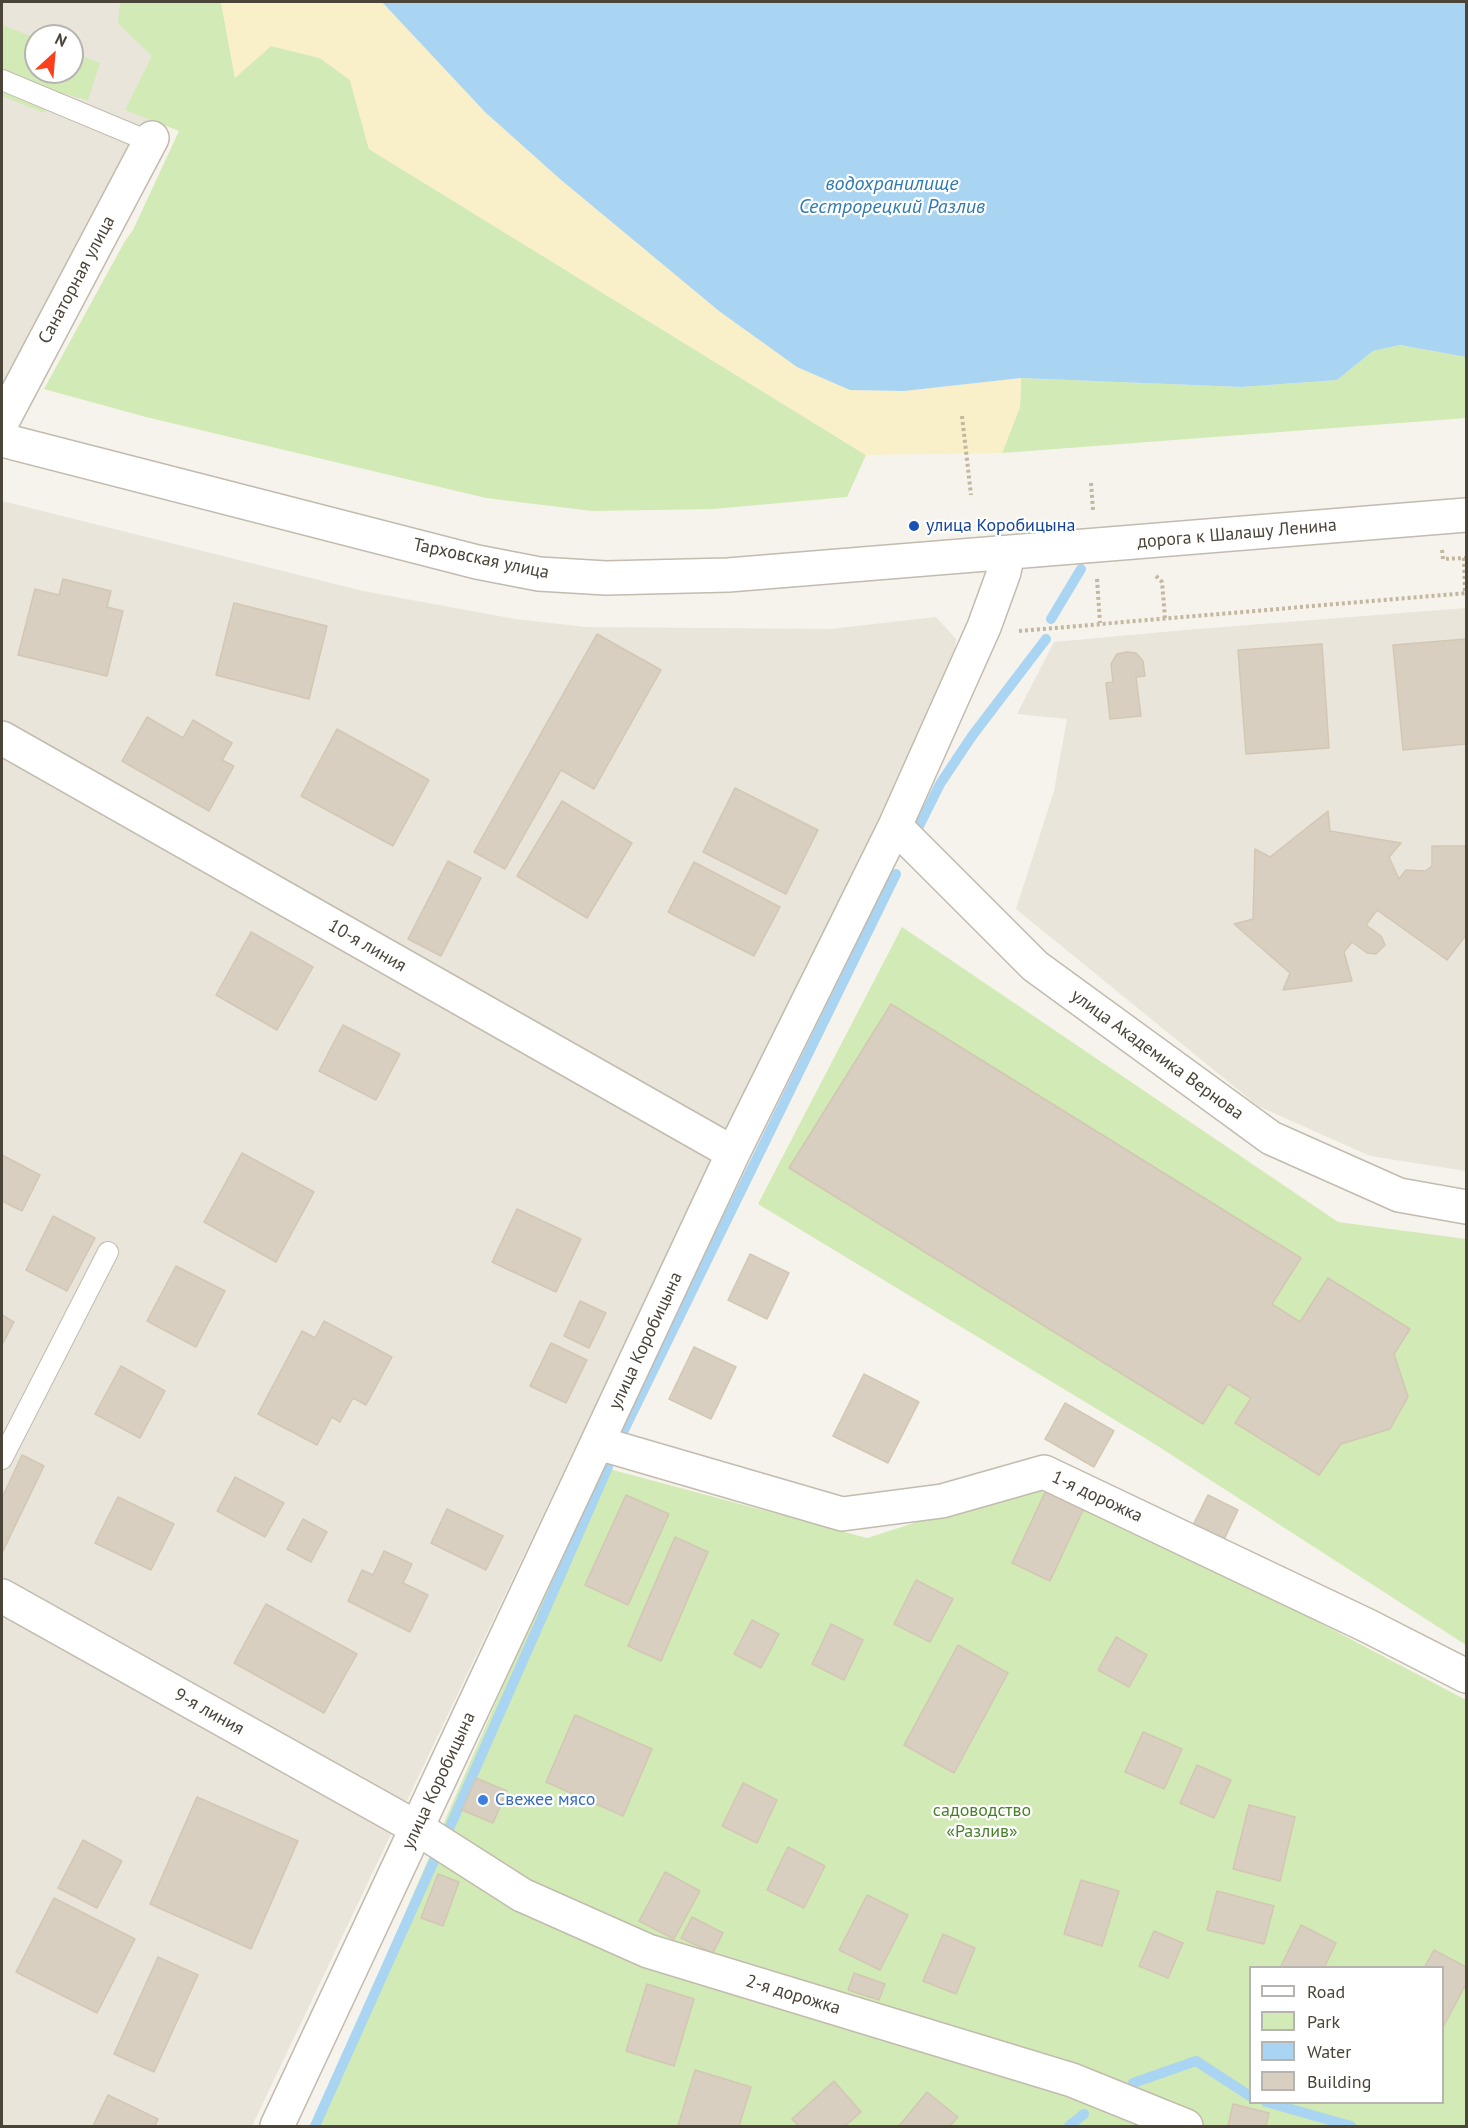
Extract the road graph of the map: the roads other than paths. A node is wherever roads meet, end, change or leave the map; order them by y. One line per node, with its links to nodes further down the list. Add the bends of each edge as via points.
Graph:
1 (2, 80): 2 (lane, via 141,138)
2 (152, 138): 3 (street, Санаторная улица)
3 (2, 422)
4 (2, 440): 6 (street, Тарховская улица, via 477,562 539,574 606,578 728,575)
5 (1467, 515): 6 (street, дорога к Шалашу Ленина)
6 (1008, 553): 8 (street, улица Коробицына, via 984,627)
7 (2, 738): 9 (street, 10-я линия)
8 (895, 825): 9 (street, улица Коробицына); 10 (street, улица Академика Вернова, via 1035,966 1271,1138 1399,1195)
9 (733, 1153): 12 (street, улица Коробицына)
10 (1467, 1207)
11 (108, 1252): 13 (lane)
12 (598, 1443): 15 (street, 1-я дорожка, via 842,1514 942,1501 1044,1472 1358,1620); 16 (street, улица Коробицына)
13 (2, 1459)
14 (2, 1596): 16 (street, 9-я линия)
15 (1467, 1676)
16 (417, 1828): 17 (street, улица Коробицына); 18 (street, 2-я дорожка, via 522,1895 648,1951 1072,2080)
17 (277, 2127)
18 (1186, 2127)

